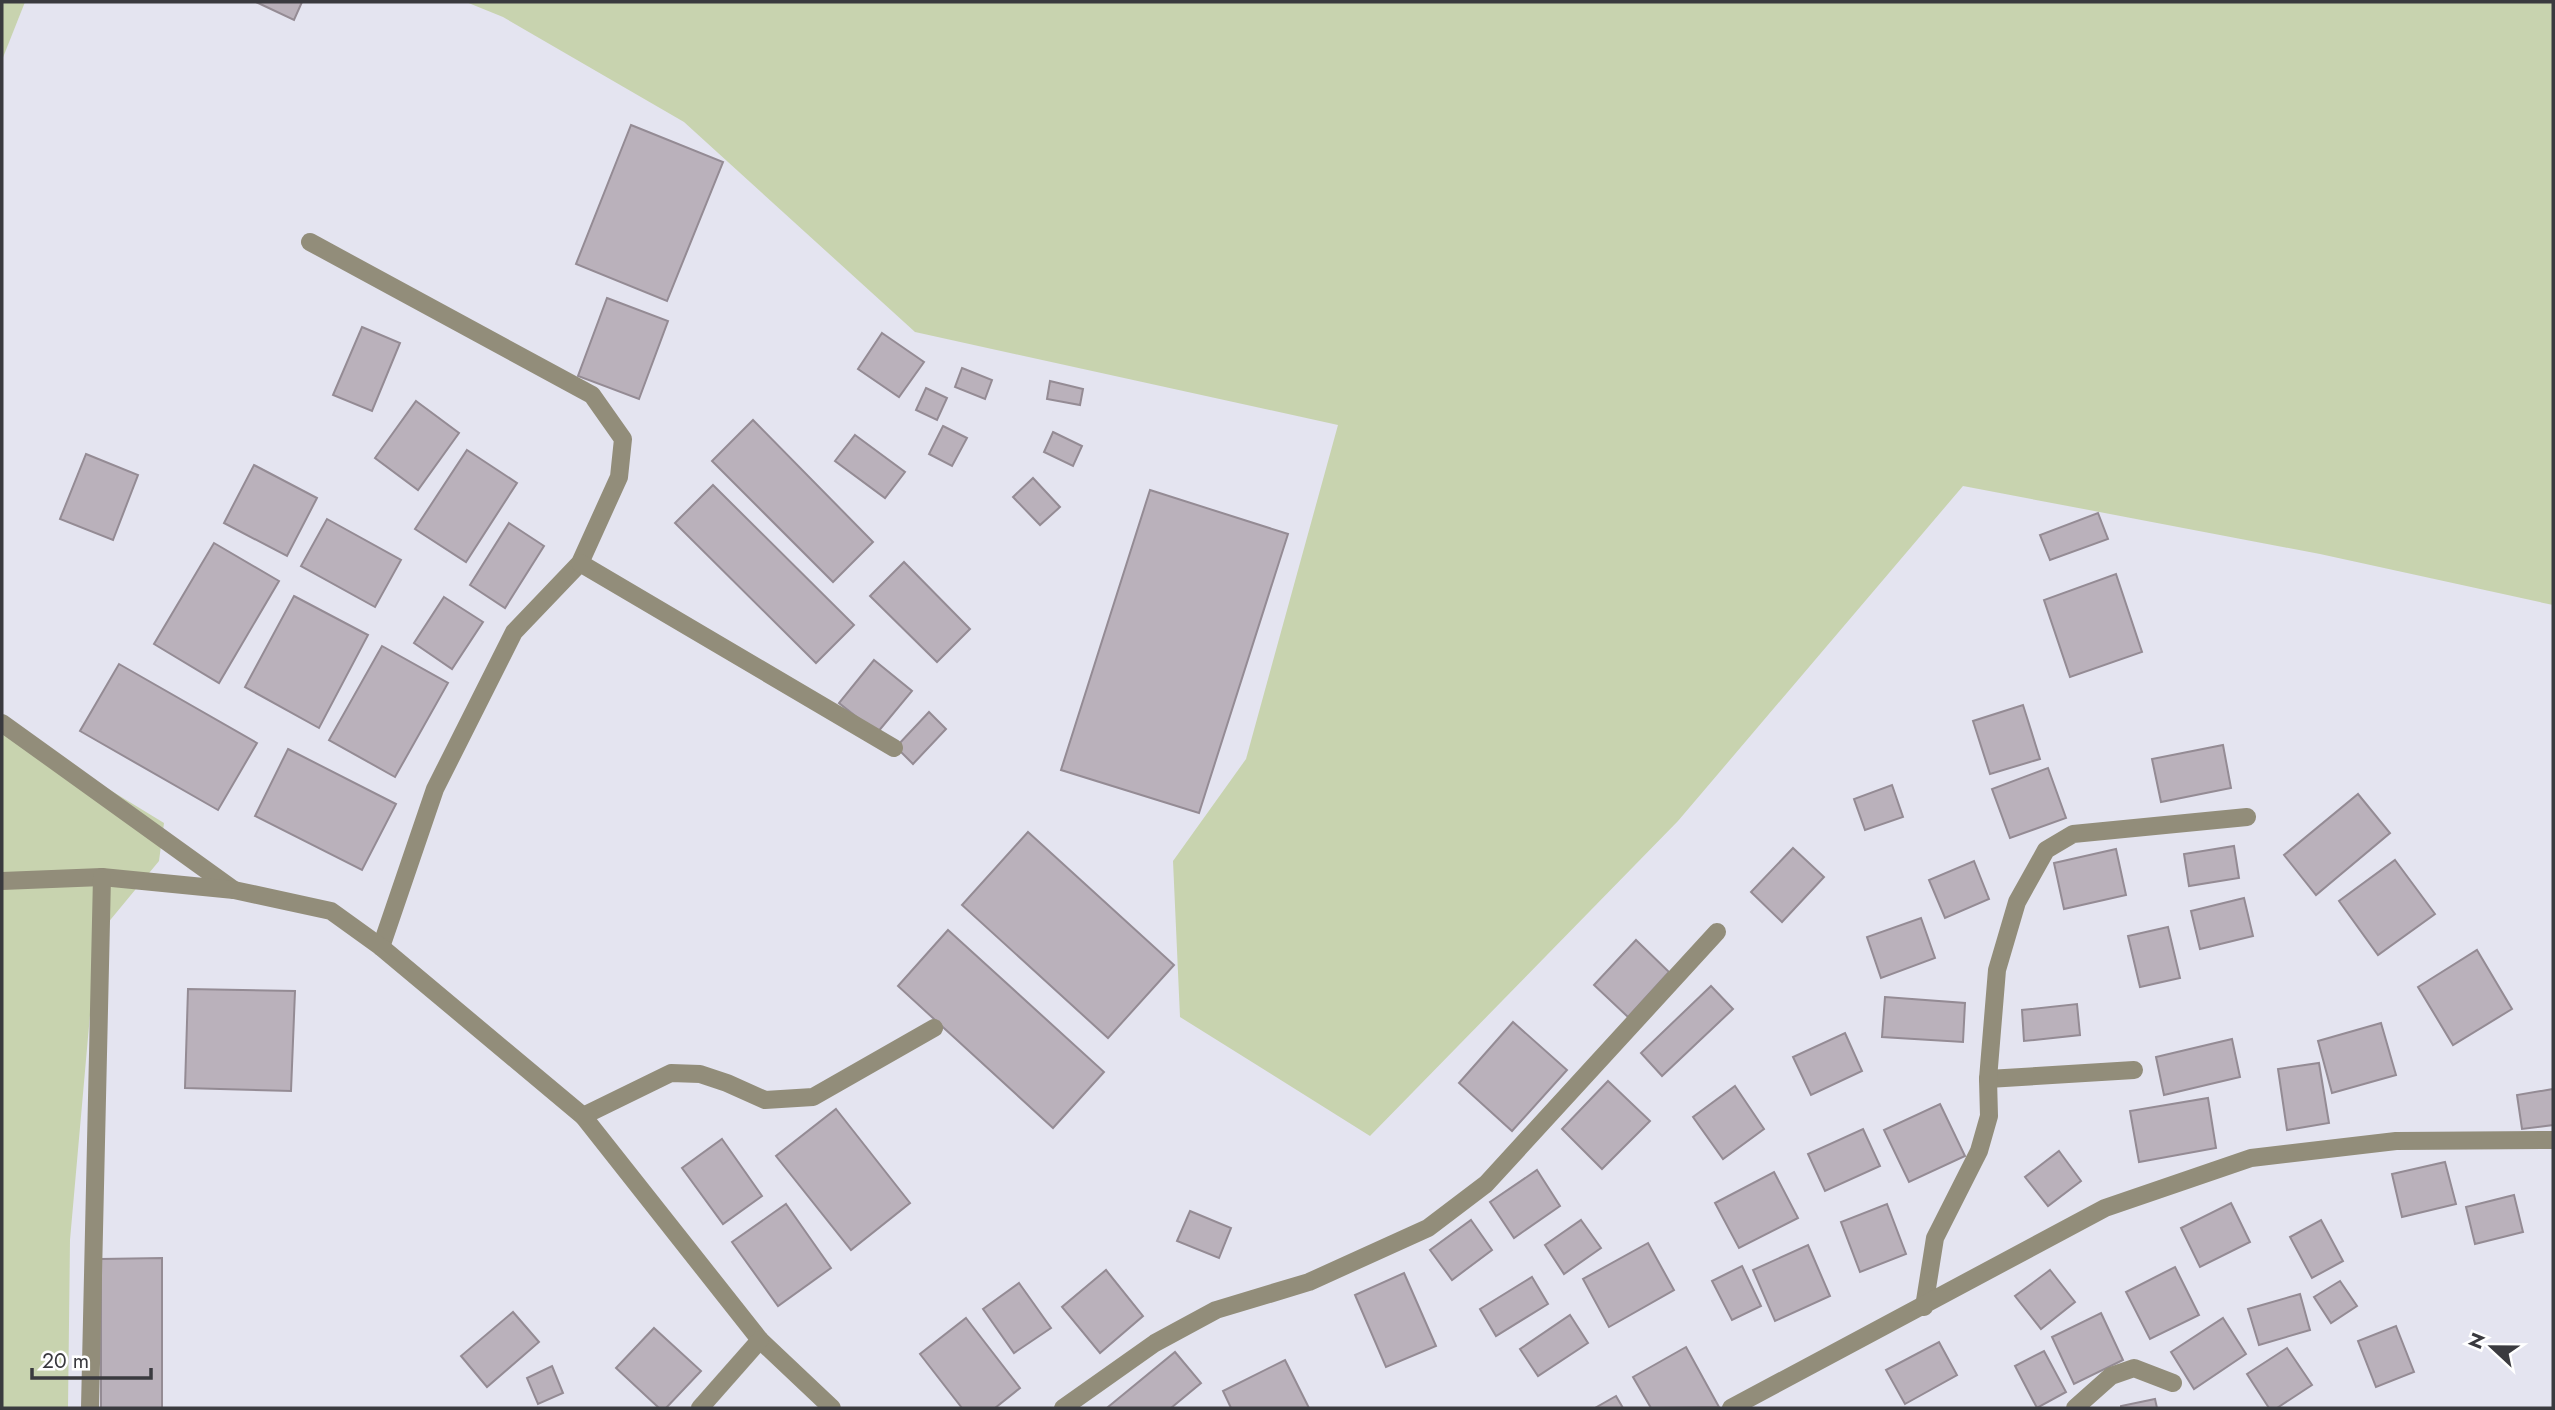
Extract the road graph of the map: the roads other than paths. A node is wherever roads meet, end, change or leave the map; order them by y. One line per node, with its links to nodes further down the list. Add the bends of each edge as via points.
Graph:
1 (310, 242): 2 (street, via 592,395 623,439 619,477)
2 (580, 564): 4 (street); 10 (street, via 514,632 435,789)
3 (2, 723): 8 (street)
4 (894, 748)
5 (2248, 817): 13 (street, via 2073,834 2046,850 2017,902 1997,970)
6 (102, 877): 7 (street); 8 (street); 19 (street)
7 (2, 881)
8 (234, 890): 10 (street, via 331,911)
9 (1717, 932): 22 (street, via 1486,1184 1428,1228 1308,1282 1216,1310 1155,1343)
10 (382, 947): 14 (street)
11 (934, 1028): 14 (street, via 813,1097 765,1100 700,1074 671,1073)
12 (2134, 1070): 13 (street)
13 (1988, 1079): 16 (street, via 1989,1116 1979,1151 1934,1238)
14 (583, 1116): 17 (street)
15 (2553, 1140): 16 (street, via 2396,1141 2251,1158 2105,1208)
16 (1924, 1307): 23 (street)
17 (760, 1340): 20 (street); 21 (street)
18 (2173, 1383): 24 (street, via 2134,1368 2111,1376)
19 (90, 1408)
20 (700, 1408)
21 (832, 1408)
22 (1063, 1408)
23 (1731, 1408)
24 (2075, 1408)

